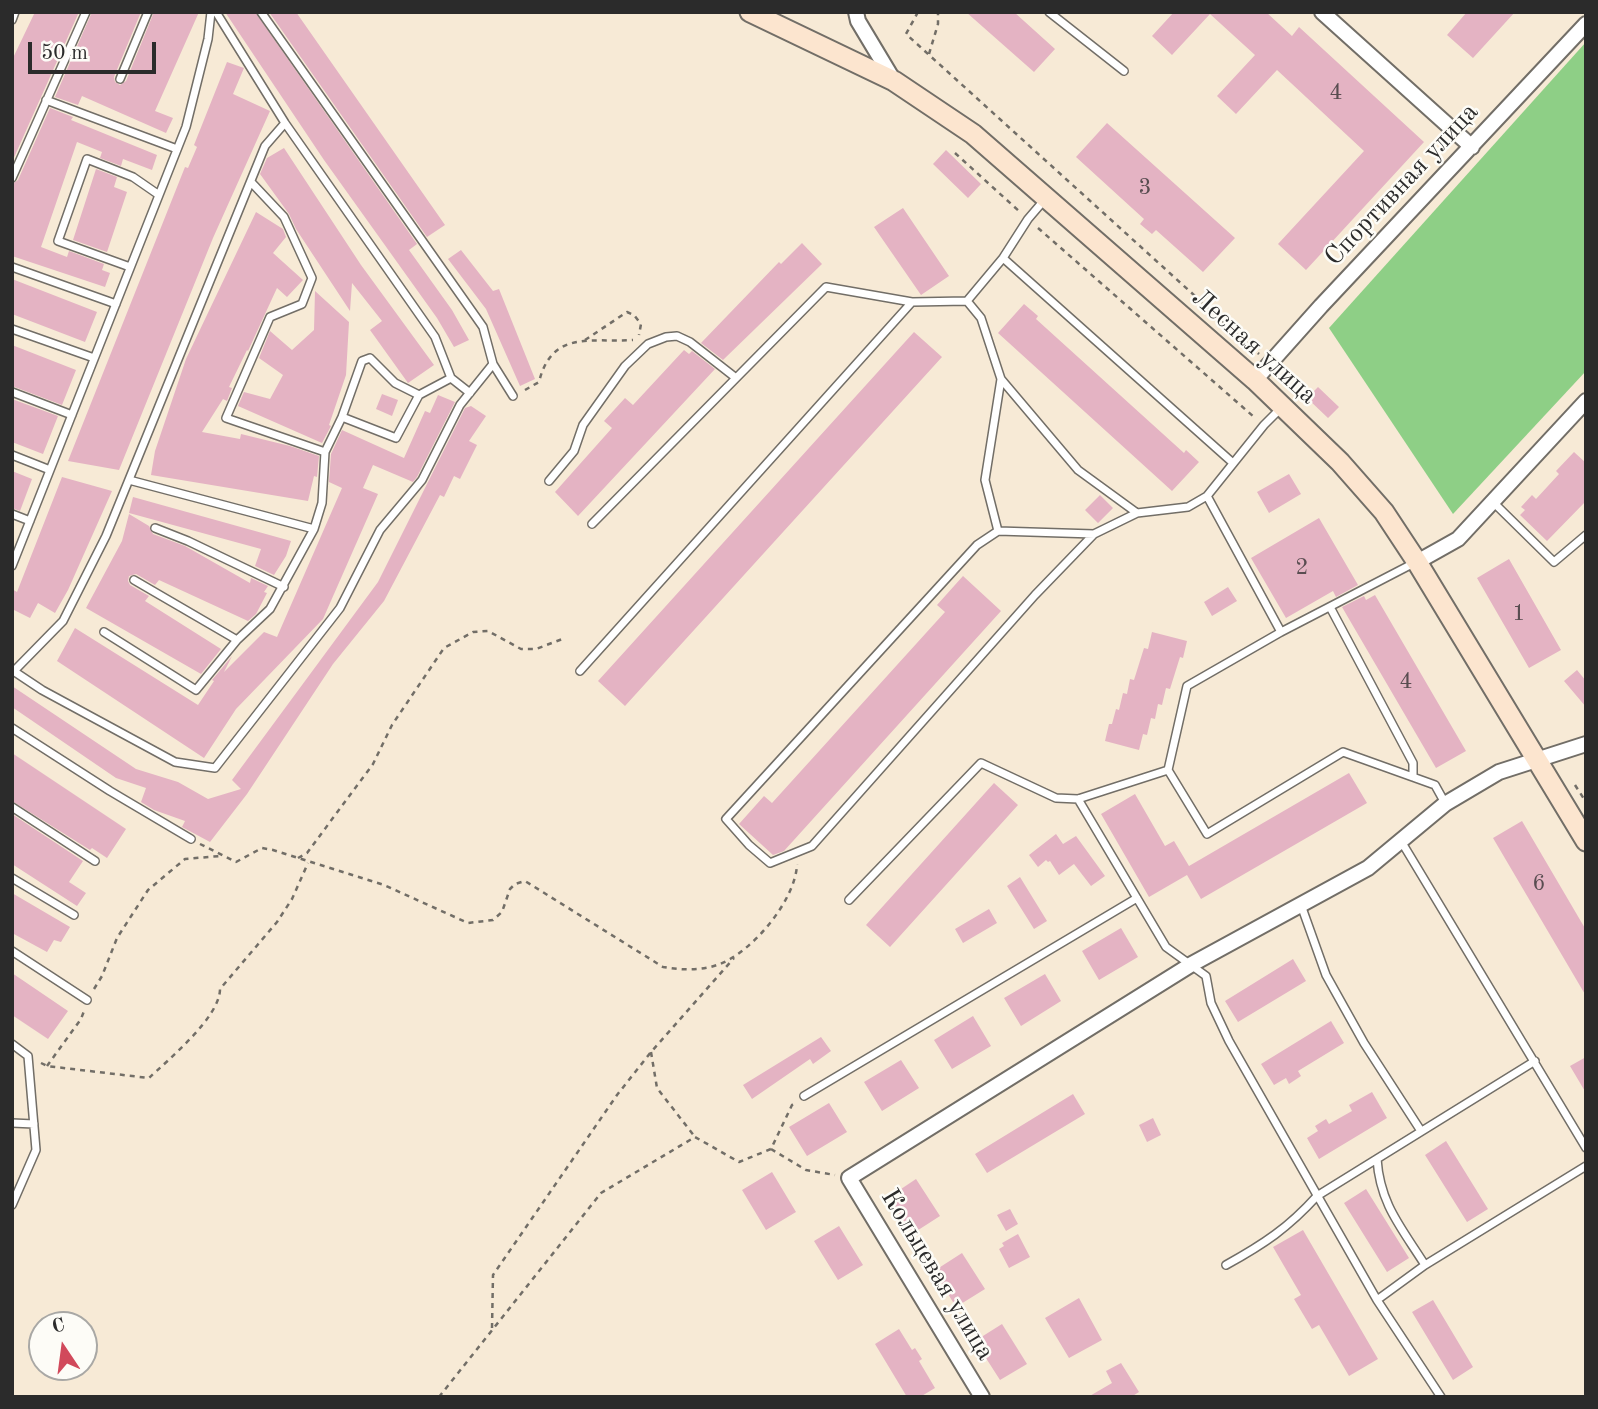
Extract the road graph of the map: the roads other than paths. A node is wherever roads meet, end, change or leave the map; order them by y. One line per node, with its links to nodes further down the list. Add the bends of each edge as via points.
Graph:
1 (15, 12): 11 (lane)
2 (86, 12): 16 (lane)
3 (148, 12): 14 (lane)
4 (213, 12): 17 (lane); 19 (lane)
5 (261, 12): 32 (lane, via 483,327)
6 (856, 12): 15 (street)
7 (1049, 12): 10 (lane)
8 (1322, 12): 18 (street)
9 (755, 14): 15 (main road, Лесная улица)
10 (1061, 16): 13 (lane)
11 (12, 20)
12 (1586, 24): 18 (street, Спортивная улица)
13 (1124, 71)
14 (120, 79)
15 (894, 80): 23 (main road, Лесная улица, via 973,134)
16 (46, 100): 19 (lane); 20 (lane)
17 (285, 123): 21 (lane, via 265,146); 33 (lane, via 435,337)
18 (1472, 147): 36 (street, Спортивная улица)
19 (177, 149): 22 (lane)
20 (12, 178)
21 (250, 182): 45 (lane, via 284,217 312,278 302,304 270,317 226,418); 49 (lane)
22 (159, 195): 26 (lane); 26 (lane, via 133,177 87,159 58,241)
23 (1046, 198): 24 (lane); 36 (main road, Лесная улица)
24 (1003, 258): 27 (lane); 47 (lane)
25 (12, 267): 29 (lane)
26 (130, 267): 29 (lane)
27 (967, 301): 28 (lane); 35 (lane, via 981,318)
28 (912, 302): 34 (lane, via 826,287); 71 (lane)
29 (116, 304): 31 (lane)
30 (12, 329): 31 (lane)
31 (94, 358): 43 (lane)
32 (493, 364): 38 (lane); 40 (lane)
33 (451, 378): 38 (lane); 39 (lane)
34 (736, 379): 50 (lane, via 677,336 648,344 625,366 583,425 574,451); 56 (lane)
35 (1002, 379): 53 (lane, via 1078,470); 59 (lane, via 985,480)
36 (1255, 380): 42 (main road, Лесная улица)
37 (12, 392): 43 (lane)
38 (470, 393): 70 (lane, via 422,480 380,530 340,608 215,768 175,762)
39 (419, 395): 44 (lane, via 396,438); 44 (lane, via 395,383 370,358 362,361)
40 (513, 397)
41 (1586, 401): 52 (street)
42 (1282, 406): 47 (lane); 62 (main road, Лесная улица, via 1384,512)
43 (72, 415): 48 (lane)
44 (342, 417): 45 (lane)
45 (325, 452): 58 (lane, via 322,503)
46 (12, 455): 48 (lane)
47 (1233, 463): 51 (lane)
48 (50, 470): 55 (lane)
49 (129, 480): 58 (lane); 70 (lane, via 63,621)
50 (550, 481)
51 (1207, 496): 53 (lane, via 1188,507); 68 (lane)
52 (1493, 501): 61 (lane, via 1554,562); 62 (street, via 1458,539)
53 (1137, 513): 60 (lane)
54 (12, 514): 55 (lane)
55 (30, 521): 63 (lane)
56 (592, 524)
57 (155, 528): 65 (lane)
58 (314, 529): 65 (lane)
59 (998, 531): 60 (lane); 60 (lane, via 977,545 726,819 769,863 811,846)
60 (1094, 534)
61 (1586, 535)
62 (1417, 562): 66 (lane); 74 (main road, Лесная улица)
63 (12, 566)
64 (134, 580): 69 (lane)
65 (284, 587): 69 (lane, via 270,609)
66 (1330, 607): 68 (lane); 76 (lane, via 1413,763)
67 (104, 632): 69 (lane, via 197,690)
68 (1281, 632): 75 (lane, via 1187,687)
69 (237, 640)
70 (13, 670)
71 (580, 671)
72 (12, 728): 80 (lane)
73 (1586, 744): 74 (street)
74 (1537, 759): 78 (street, via 1499,772); 82 (main road, Лесная улица)
75 (1168, 770): 76 (lane, via 1207,834 1343,752); 77 (lane)
76 (1413, 777): 78 (lane, via 1435,785)
77 (1078, 799): 85 (lane); 86 (lane, via 1056,798 981,764)
78 (1445, 804): 81 (street)
79 (12, 807): 83 (lane)
80 (191, 839)
81 (1400, 840): 87 (street, via 1368,868); 93 (lane)
82 (1586, 841)
83 (95, 861)
84 (12, 878): 88 (lane)
85 (1137, 898): 90 (lane, via 1166,947); 94 (lane)
86 (849, 900)
87 (1301, 905): 90 (street); 97 (lane, via 1326,975)
88 (74, 915)
89 (12, 951): 91 (lane)
90 (1192, 964): 103 (lane, via 1206,976 1211,1003 1229,1041); 108 (street, Кольцевая улица, via 849,1178)
91 (88, 1000)
92 (12, 1044): 96 (lane, via 28,1056)
93 (1535, 1061): 97 (lane); 98 (lane)
94 (804, 1096)
95 (12, 1123): 96 (lane)
96 (34, 1124): 102 (lane, via 36,1150)
97 (1421, 1131): 99 (lane)
98 (1586, 1148)
99 (1377, 1159): 103 (lane); 106 (lane, via 1385,1200)
100 (1586, 1166): 106 (lane)
101 (12, 1182): 102 (lane)
102 (20, 1187): 104 (lane)
103 (1317, 1196): 105 (lane, via 1294,1222); 107 (lane)
104 (12, 1205)
105 (1226, 1265)
106 (1425, 1265): 107 (lane)
107 (1377, 1300): 109 (lane)
108 (982, 1397)
109 (1441, 1397)

